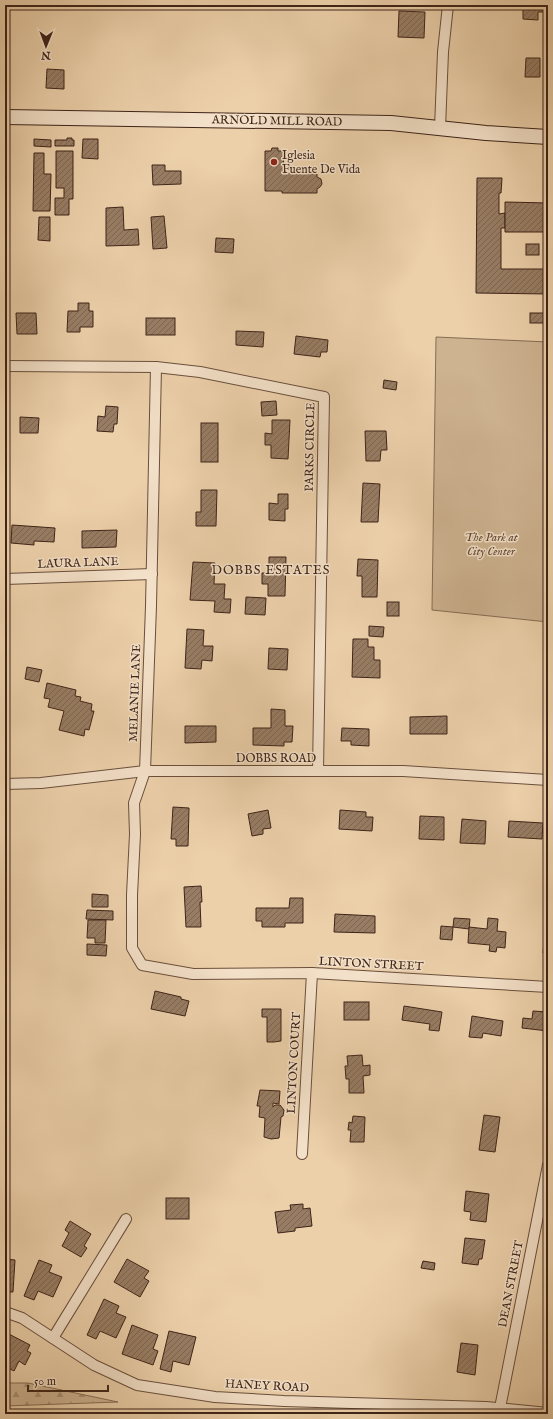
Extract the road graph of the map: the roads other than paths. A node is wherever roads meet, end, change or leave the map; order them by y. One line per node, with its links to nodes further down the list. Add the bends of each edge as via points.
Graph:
1 (448, 5): 3 (street)
2 (5, 117): 3 (main road, ARNOLD MILL ROAD, via 391,123)
3 (440, 128): 4 (main road, ARNOLD MILL ROAD)
4 (548, 137)
5 (5, 366): 6 (street, PARKS CIRCLE)
6 (156, 367): 7 (street, MELANIE LANE); 10 (street, PARKS CIRCLE, via 200,372 324,397)
7 (152, 574): 8 (street, LAURA LANE); 9 (street, MELANIE LANE)
8 (5, 579)
9 (145, 771): 10 (street, DOBBS ROAD); 12 (street, DOBBS ROAD, via 41,783); 13 (street, MELANIE LANE, via 134,803 132,948 142,965)
10 (318, 771): 11 (street, DOBBS ROAD, via 404,771)
11 (548, 780)
12 (5, 784)
13 (193, 974): 14 (street, LINTON STREET)
14 (312, 974): 15 (street, LINTON STREET); 16 (street, LINTON COURT)
15 (548, 988)
16 (302, 1154)
17 (548, 1165): 21 (street, DEAN STREET)
18 (126, 1219): 20 (street)
19 (5, 1312): 20 (street, HANEY ROAD, via 22,1318)
20 (53, 1338): 22 (street, HANEY ROAD, via 94,1365 137,1385 215,1397)
21 (503, 1410): 22 (street, HANEY ROAD); 23 (street, HANEY ROAD)
22 (486, 1411)
23 (548, 1413)

